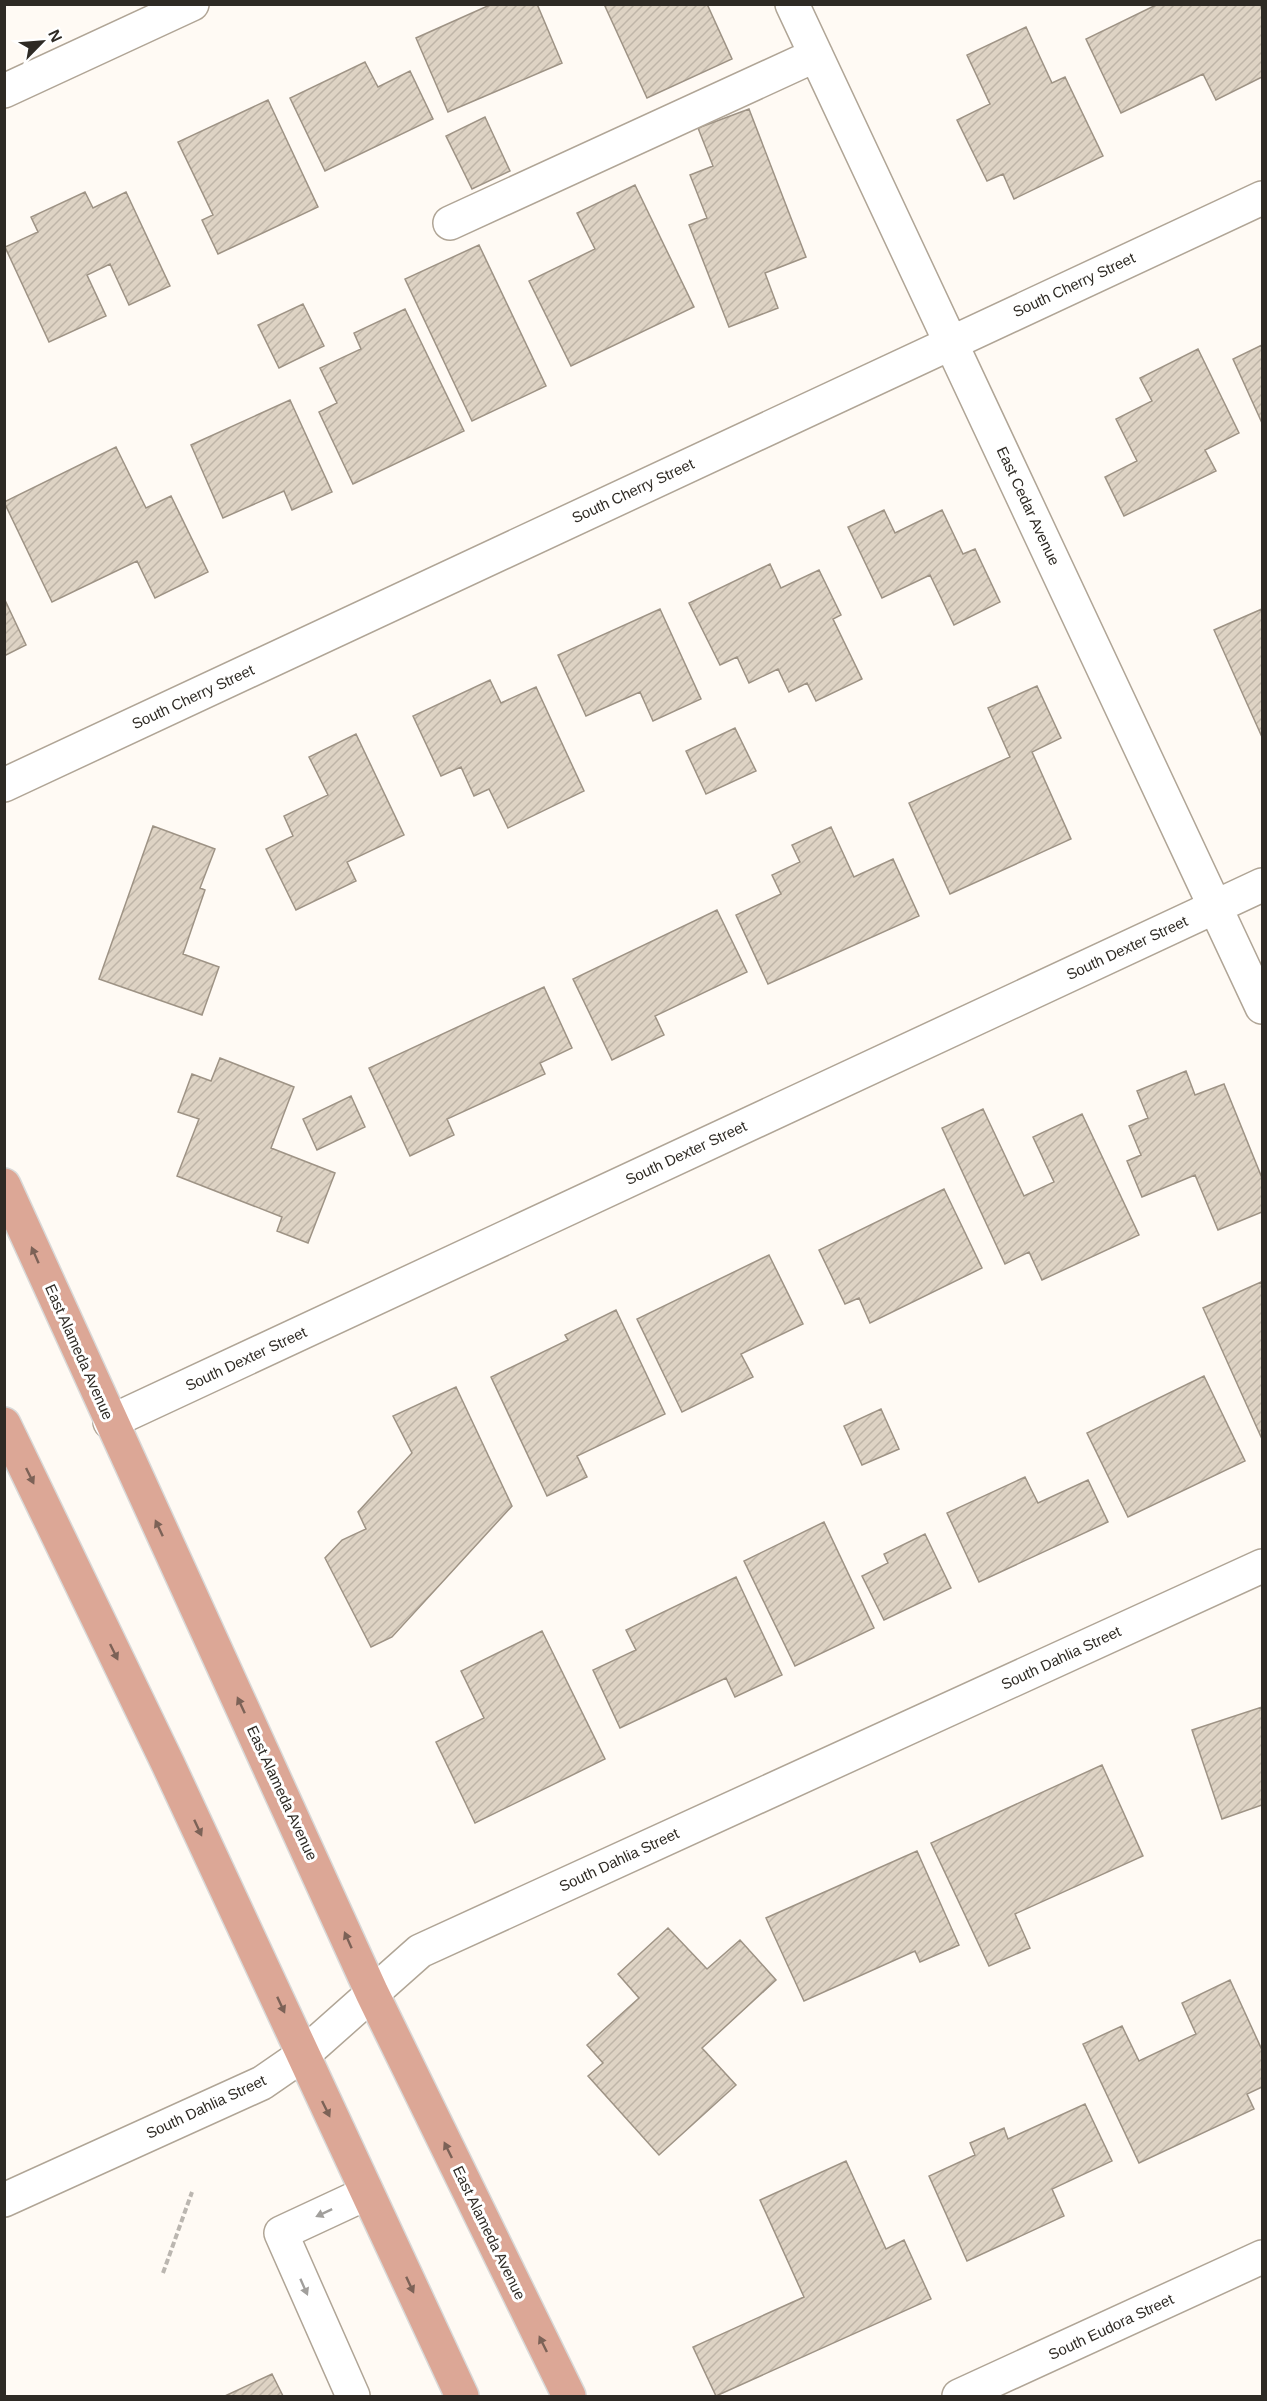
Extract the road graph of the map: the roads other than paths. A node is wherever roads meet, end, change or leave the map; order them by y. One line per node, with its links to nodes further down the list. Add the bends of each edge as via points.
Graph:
1 (192, 4): 4 (street)
2 (792, 4): 3 (street, East Cedar Avenue)
3 (816, 55): 6 (street); 7 (street, East Cedar Avenue)
4 (4, 91)
5 (1263, 198): 7 (street, South Cherry Street)
6 (450, 223)
7 (951, 342): 8 (street, South Cherry Street); 10 (street, East Cedar Avenue)
8 (4, 785)
9 (1263, 885): 10 (street, South Dexter Street)
10 (1216, 907): 11 (street, East Cedar Avenue); 13 (street, South Dexter Street)
11 (1263, 1007)
12 (4, 1185): 13 (main road, East Alameda Avenue, one-way to 12)
13 (110, 1422): 16 (main road, East Alameda Avenue, one-way to 13)
14 (4, 1424): 17 (main road, one-way to 17)
15 (1263, 1566): 16 (street, South Dahlia Street, via 420,1951)
16 (372, 1993): 17 (street, South Dahlia Street); 23 (main road, East Alameda Avenue, one-way to 16)
17 (304, 2054): 18 (main road, one-way to 18); 19 (street, South Dahlia Street, via 262,2083)
18 (367, 2193): 21 (street, one-way to 21, via 281,2233); 22 (main road, one-way to 22)
19 (4, 2200)
20 (1263, 2257): 24 (street, South Eudora Street)
21 (353, 2397)
22 (462, 2397)
23 (569, 2397)
24 (959, 2397)

